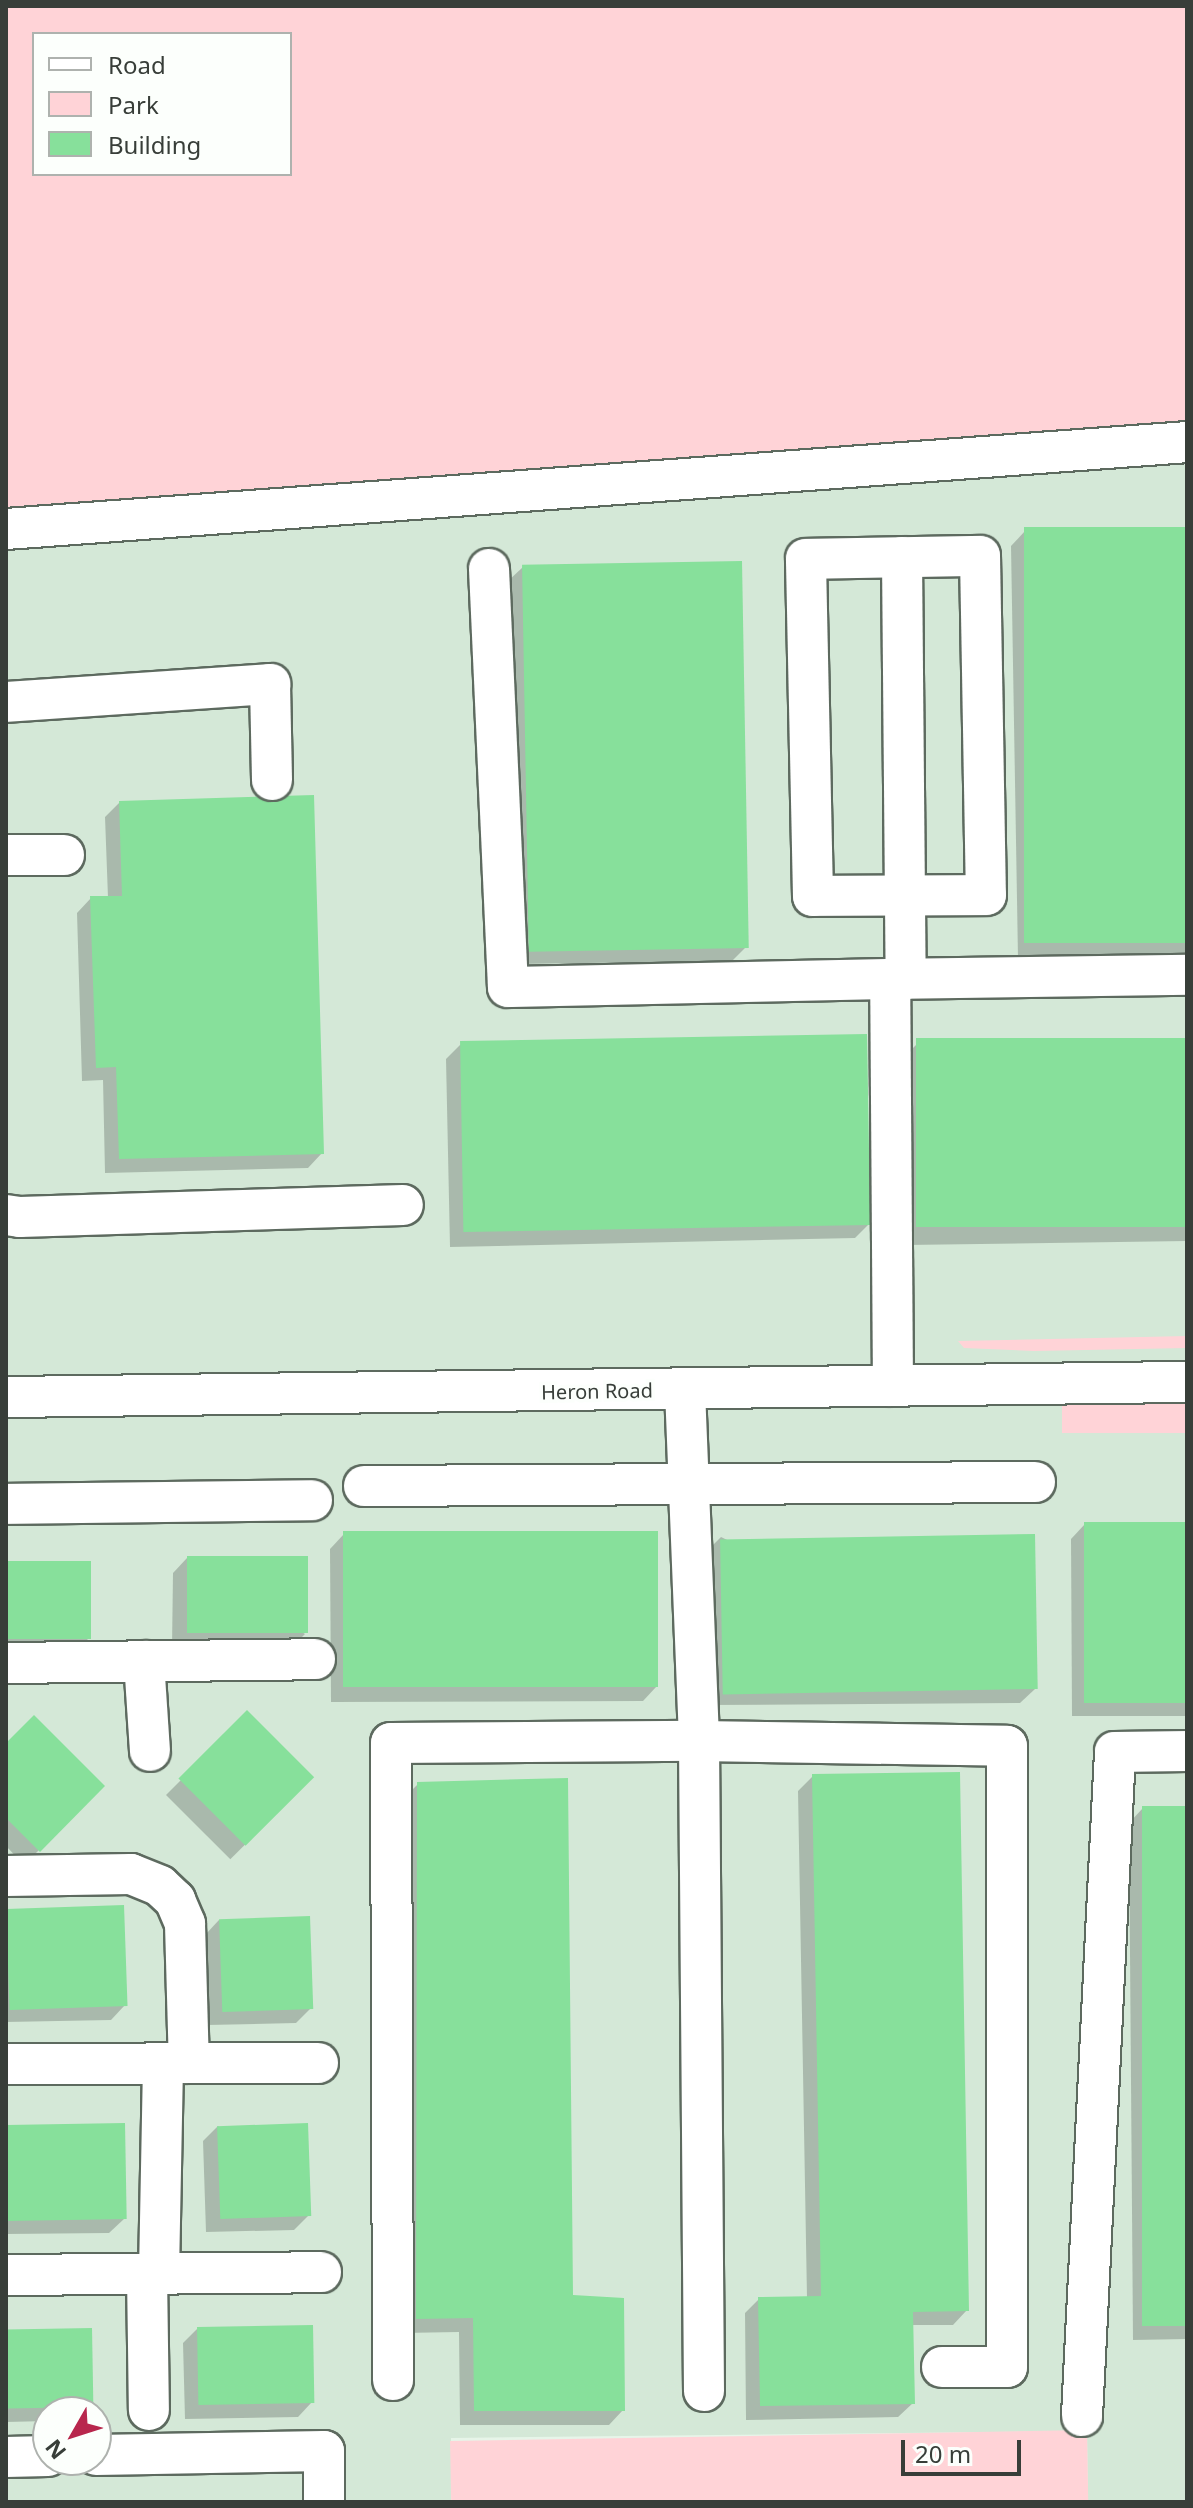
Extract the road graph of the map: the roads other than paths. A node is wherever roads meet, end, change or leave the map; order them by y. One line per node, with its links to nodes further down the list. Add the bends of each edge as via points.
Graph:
1 (1187, 442): 2 (street)
2 (6, 529)
3 (902, 557): 9 (street); 9 (street, via 980,556 986,895); 9 (street, via 806,559 813,896)
4 (489, 569): 11 (street, via 508,987)
5 (6, 702): 6 (street, via 270,684)
6 (272, 780)
7 (6, 855): 8 (street)
8 (64, 855)
9 (906, 896): 11 (street)
10 (1187, 975): 11 (street)
11 (898, 979): 15 (street)
12 (403, 1205): 13 (street)
13 (11, 1218)
14 (1187, 1382): 15 (street, Heron Road)
15 (893, 1386): 16 (street, Heron Road)
16 (685, 1390): 17 (street, Heron Road); 20 (street)
17 (6, 1397)
18 (1035, 1482): 20 (street)
19 (364, 1486): 20 (street)
20 (690, 1486): 26 (street)
21 (312, 1500): 22 (street)
22 (6, 1504)
23 (315, 1659): 24 (street)
24 (144, 1661): 25 (street); 27 (street)
25 (6, 1663)
26 (699, 1741): 36 (street, via 1007,1746 1007,2367); 37 (street, via 391,1743); 38 (street)
27 (150, 1751)
28 (1187, 1751): 40 (street, via 1115,1752)
29 (6, 1876): 30 (street, via 131,1874 160,1886 175,1900 185,1924)
30 (176, 2063): 31 (street); 32 (street); 34 (street)
31 (318, 2063)
32 (6, 2064)
33 (321, 2272): 34 (street)
34 (153, 2274): 35 (street); 39 (street)
35 (6, 2275)
36 (942, 2367)
37 (393, 2380)
38 (704, 2391)
39 (149, 2410)
40 (1082, 2416)
41 (112, 2455): 44 (street, via 324,2451)
42 (32, 2456): 43 (street)
43 (6, 2457)
44 (324, 2502)

